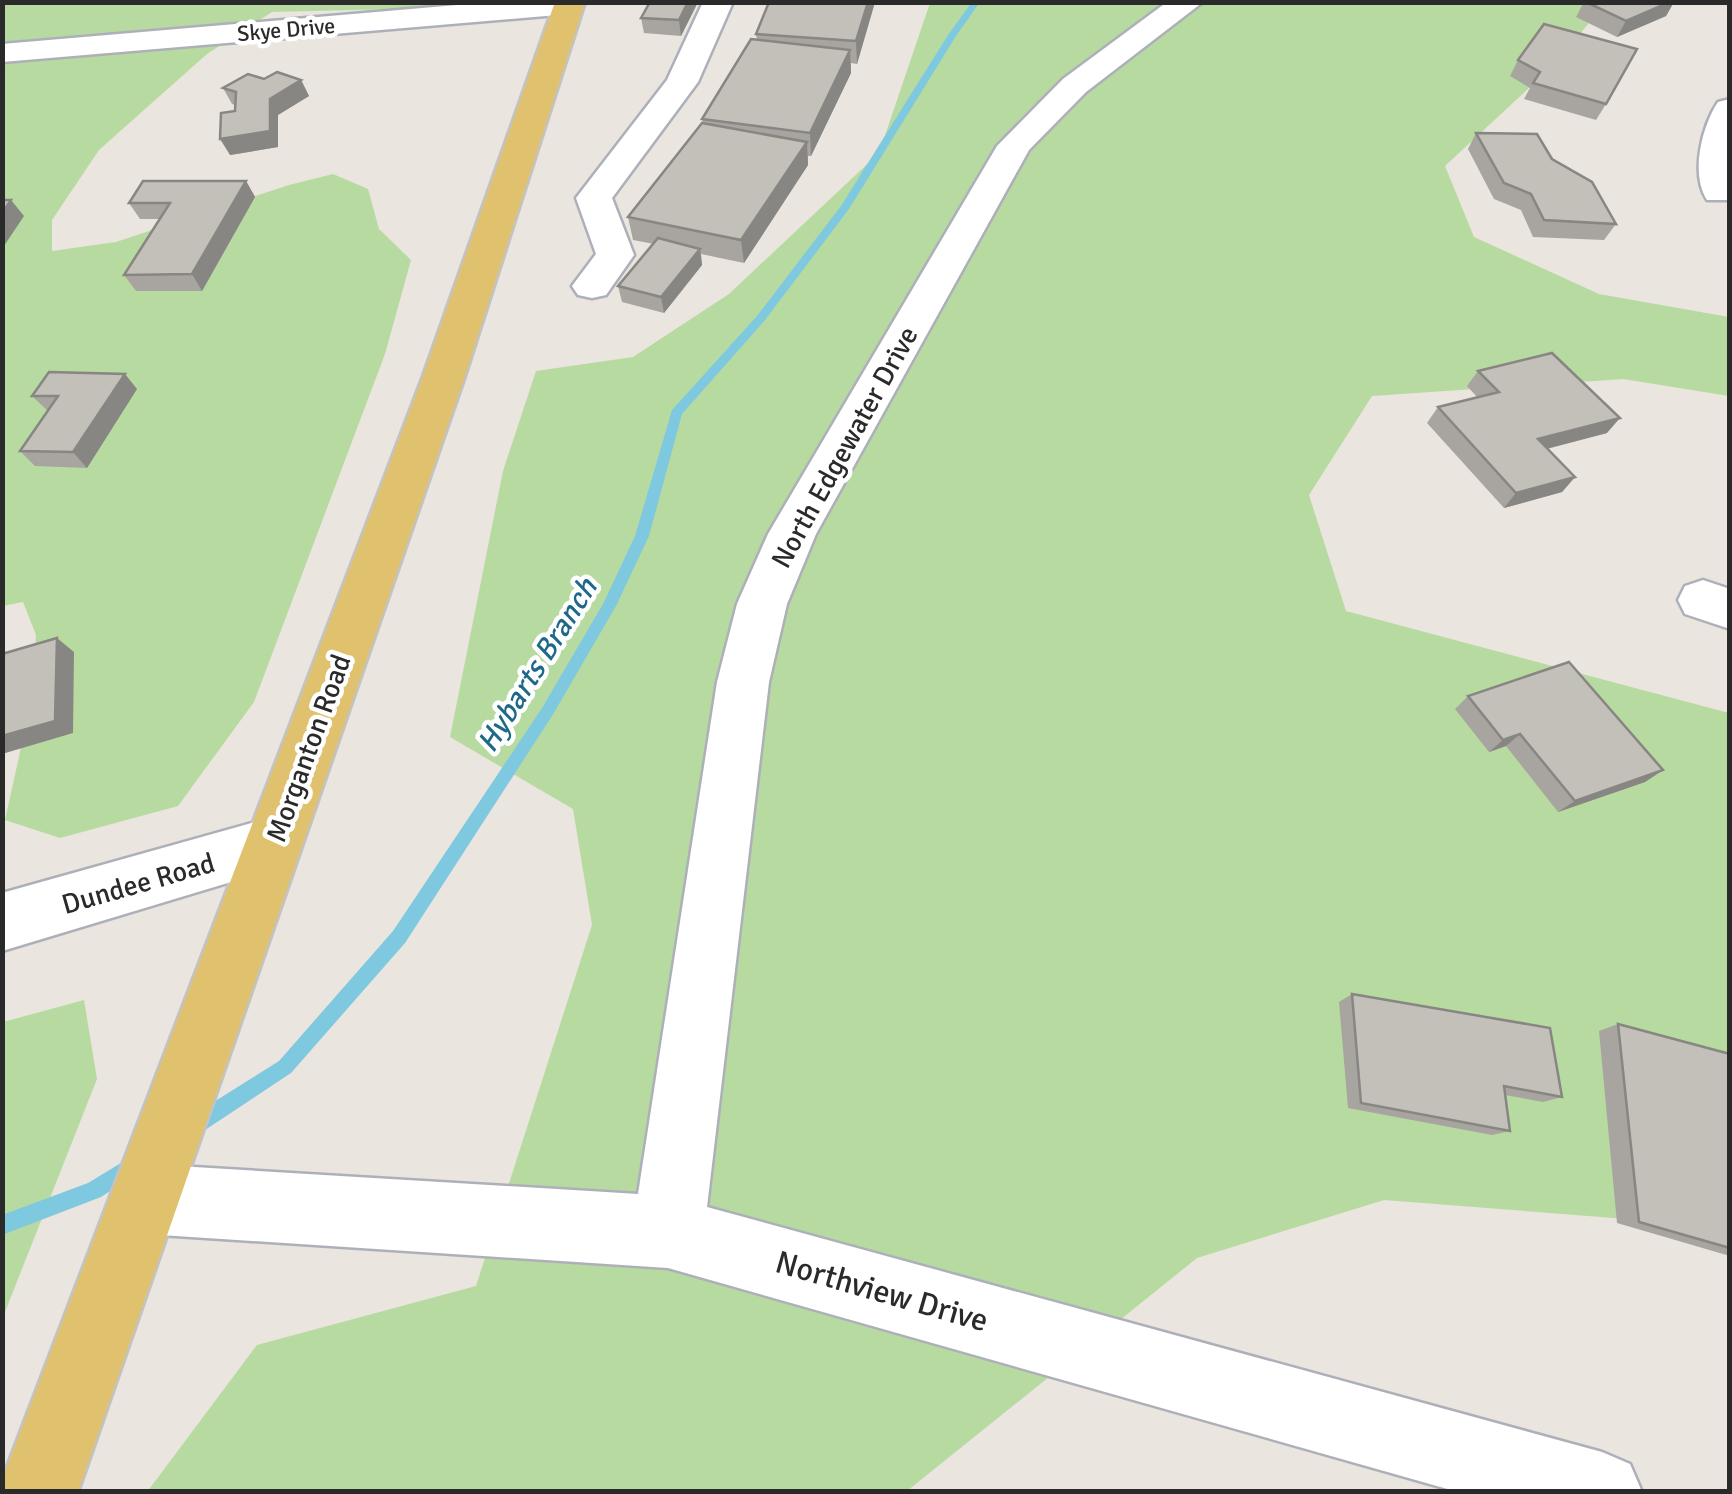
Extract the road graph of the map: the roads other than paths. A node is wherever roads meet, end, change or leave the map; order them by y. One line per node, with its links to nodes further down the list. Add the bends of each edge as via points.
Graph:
1 (718, 2): 7 (street, via 682,82 594,198 615,255)
2 (1188, 2): 11 (street, North Edgewater Drive, via 1100,62 1014,146 826,472 762,604 743,682)
3 (570, 4): 4 (street, Skye Drive); 8 (main road, Morganton Road)
4 (2, 53)
5 (1730, 108): 6 (street, via 1716,157)
6 (1720, 192)
7 (592, 286)
8 (274, 844): 9 (street, Dundee Road); 10 (main road, Morganton Road)
9 (2, 922)
10 (144, 1199): 11 (street, Northview Drive); 12 (main road, Morganton Road)
11 (668, 1232): 13 (street, Northview Drive)
12 (38, 1492)
13 (1602, 1492)

